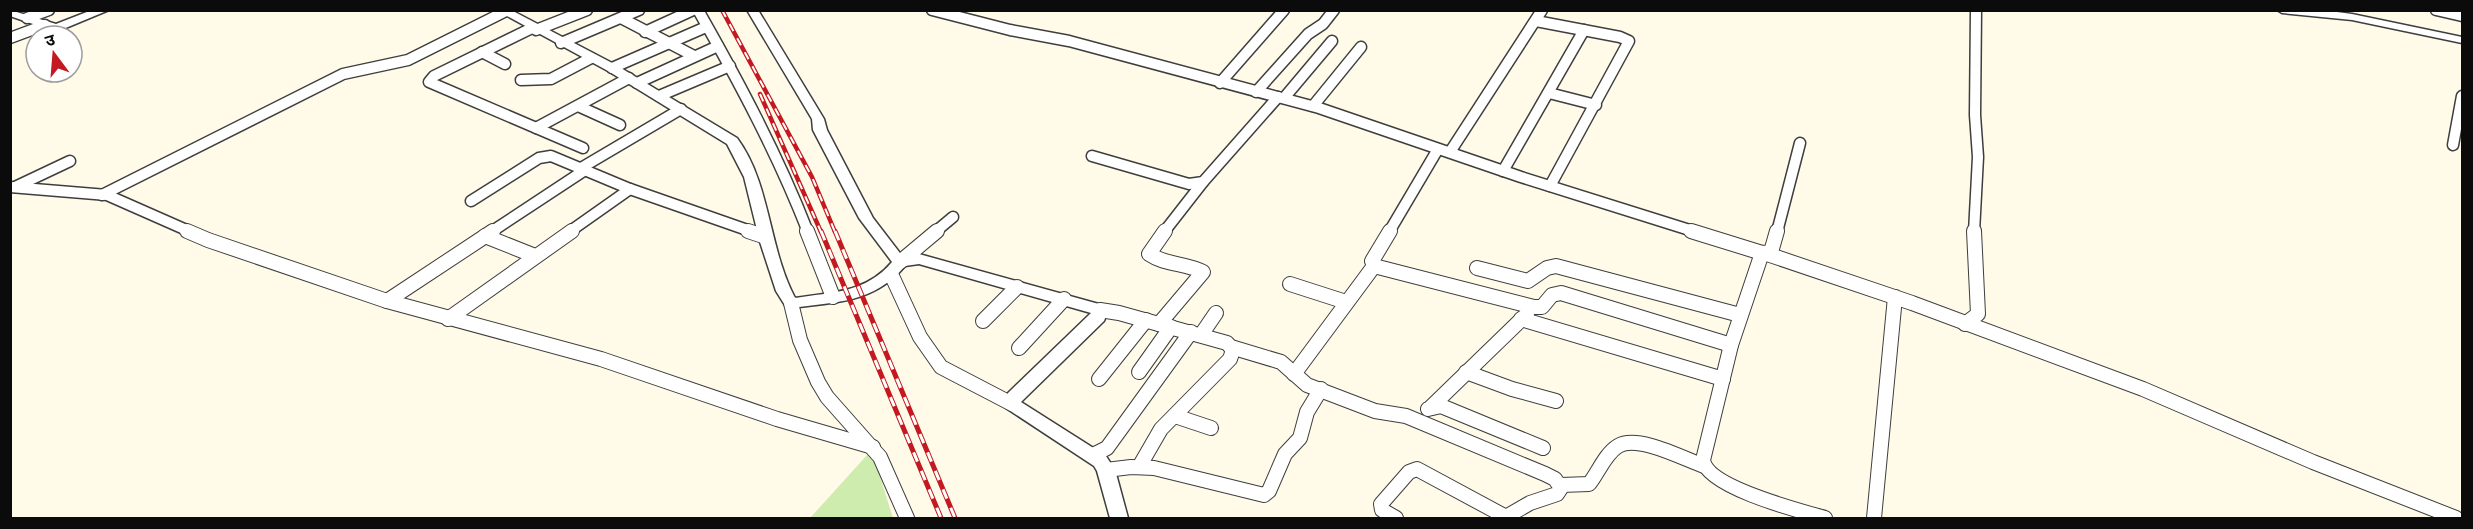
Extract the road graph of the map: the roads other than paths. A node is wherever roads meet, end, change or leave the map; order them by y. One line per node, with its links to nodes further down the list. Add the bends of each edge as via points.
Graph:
1 (49, 10): 19 (street)
2 (104, 10): 23 (street)
3 (587, 10): 25 (street)
4 (639, 10): 20 (street)
5 (693, 10): 27 (street)
6 (698, 10): 24 (street)
7 (932, 10): 42 (street, via 1069,41)
8 (1284, 10): 42 (street)
9 (1335, 10): 43 (street)
10 (1542, 10): 21 (street)
11 (1976, 10): 93 (street, via 1978,157 1974,231 1978,314)
12 (2282, 10): 17 (street)
13 (2436, 10): 18 (street)
14 (753, 11): 73 (street, via 818,119 856,200 884,247)
15 (10, 12): 19 (street)
16 (509, 12): 25 (street); 66 (street, via 408,60 344,74)
17 (2349, 14): 28 (street)
18 (2463, 16)
19 (27, 18): 22 (street)
20 (621, 18): 27 (street); 30 (street)
21 (1536, 21): 26 (street); 57 (street)
22 (42, 24)
23 (67, 24)
24 (706, 27): 31 (street); 32 (street)
25 (534, 29): 30 (street); 34 (street)
26 (1584, 30): 44 (street); 48 (street, via 1629,41)
27 (645, 32): 31 (street)
28 (2463, 40)
29 (1332, 41): 47 (street)
30 (561, 43): 36 (street)
31 (668, 44): 35 (street); 39 (street)
32 (718, 46): 35 (street); 38 (street)
33 (1361, 47): 50 (street)
34 (482, 52): 37 (street); 53 (street, via 429,82)
35 (694, 56): 41 (street)
36 (591, 58): 39 (street); 40 (street, via 551,79)
37 (505, 64)
38 (730, 66): 45 (street); 79 (street, via 790,187)
39 (612, 68): 41 (street)
40 (521, 80)
41 (633, 81): 45 (street); 49 (street)
42 (1220, 83): 43 (street)
43 (1256, 92): 47 (street)
44 (1549, 93): 48 (street); 61 (street)
45 (659, 96): 51 (street)
46 (2463, 96): 55 (street)
47 (1281, 98): 50 (street); 62 (street)
48 (1596, 105): 63 (street)
49 (578, 106): 52 (street); 53 (street)
50 (1313, 106): 57 (street)
51 (681, 109): 60 (street); 70 (street, via 738,148 747,166)
52 (620, 125)
53 (536, 128): 56 (street)
54 (1800, 143): 71 (street, via 1773,248)
55 (2453, 146)
56 (583, 148)
57 (1444, 150): 61 (street); 74 (street, via 1372,261)
58 (1092, 156): 62 (street, via 1189,184)
59 (70, 161): 64 (street)
60 (583, 169): 65 (street); 67 (street, via 555,156 544,156); 69 (street)
61 (1503, 171): 63 (street)
62 (1203, 182): 92 (street, via 1149,251 1155,258 1203,272)
63 (1550, 186): 71 (street)
64 (12, 188): 66 (street)
65 (630, 189): 70 (street); 72 (street)
66 (102, 195): 82 (street, via 208,240)
67 (471, 201)
68 (953, 217): 73 (street)
69 (485, 236): 72 (street); 82 (street)
70 (766, 237): 84 (street)
71 (1764, 254): 80 (street); 88 (street)
72 (535, 256): 89 (street)
73 (900, 262): 76 (street); 78 (street, via 927,259)
74 (1374, 266): 83 (street); 85 (street)
75 (1477, 268): 88 (street, via 1528,281 1556,266)
76 (891, 274): 79 (street, via 874,286); 105 (street, via 920,337 941,367)
77 (1290, 284): 83 (street)
78 (1017, 286): 81 (street); 91 (street)
79 (833, 297): 84 (street)
80 (1895, 297): 93 (street); 122 (street)
81 (1064, 299): 86 (street); 97 (street)
82 (387, 301): 89 (street)
83 (1346, 302): 100 (street)
84 (791, 303): 110 (street, via 800,340 818,382 840,413)
85 (1534, 307): 90 (street); 95 (street, via 1542,307 1552,295 1562,293)
86 (1100, 310): 92 (street); 105 (street, via 1098,317 1014,397)
87 (1216, 313): 94 (street)
88 (1740, 315): 95 (street)
89 (448, 319): 110 (street, via 601,359)
90 (1521, 320): 99 (street); 102 (street)
91 (983, 321)
92 (1159, 324): 94 (street); 98 (street); 101 (street)
93 (1965, 324): 123 (street, via 2143,389)
94 (1196, 333): 96 (street); 112 (street, via 1107,448)
95 (1731, 345): 102 (street)
96 (1231, 346): 100 (street, via 1281,362); 107 (street, via 1230,359)
97 (1019, 348)
98 (1139, 372)
99 (1466, 372): 104 (street); 106 (street)
100 (1294, 374): 103 (street, via 1304,384)
101 (1099, 379)
102 (1723, 379): 114 (street)
103 (1322, 389): 108 (street, via 1375,411); 113 (street, via 1307,412 1300,438 1286,454 1264,495)
104 (1556, 401)
105 (1012, 404): 112 (street)
106 (1431, 407): 108 (street); 111 (street, via 1441,406)
107 (1175, 416): 109 (street); 113 (street, via 1161,429)
108 (1415, 420): 116 (street, via 1538,471)
109 (1211, 428)
110 (873, 447): 118 (street, via 890,476)
111 (1543, 448)
112 (1093, 455): 115 (street)
113 (1139, 466): 115 (street)
114 (1704, 466): 116 (street, via 1642,444 1627,443 1616,448 1589,484); 121 (street, via 1719,478)
115 (1106, 470): 119 (street)
116 (1561, 485): 117 (street, via 1557,494 1530,503)
117 (1506, 518): 120 (street, via 1417,469 1409,472 1382,504 1382,510)
118 (906, 519)
119 (1119, 519)
120 (1396, 519)
121 (1825, 519)
122 (1874, 519)
123 (2456, 519)

